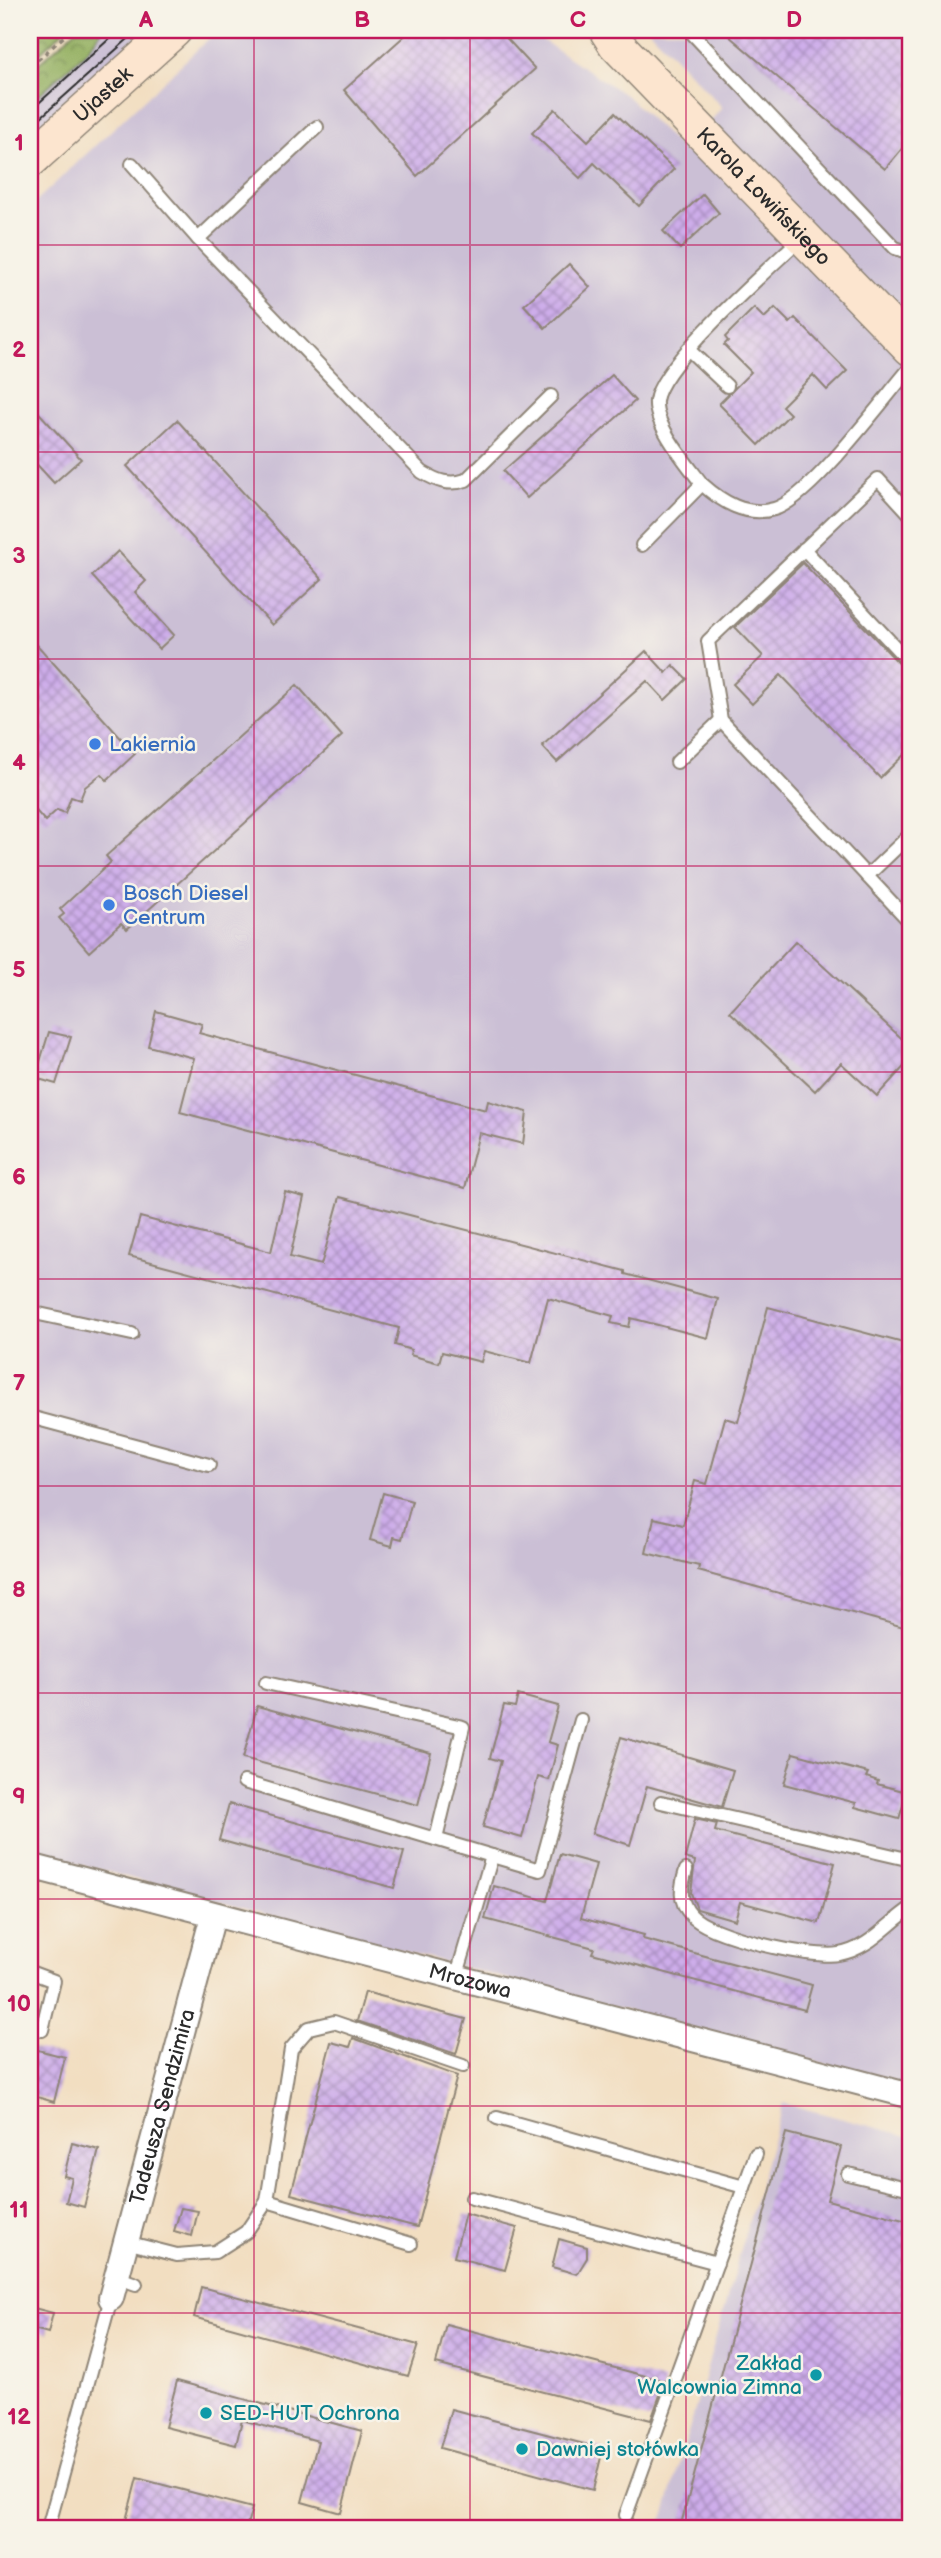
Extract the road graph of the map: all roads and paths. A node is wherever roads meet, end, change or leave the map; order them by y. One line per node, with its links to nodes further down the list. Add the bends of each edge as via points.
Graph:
1 (71, 30): 6 (path)
2 (174, 30): 8 (street, Ujastek)
3 (579, 30): 5 (street, Karola Łowińskiego)
4 (689, 30): 12 (lane, via 895,248)
5 (612, 37): 10 (street, Karola Łowińskiego)
6 (30, 67)
7 (317, 127): 11 (lane)
8 (30, 160)
9 (132, 164): 11 (lane)
10 (803, 236): 13 (street, Karola Łowińskiego); 14 (lane)
11 (198, 239): 17 (lane, via 433,479 456,484 466,480)
12 (911, 253)
13 (911, 348)
14 (688, 350): 16 (lane); 18 (lane, via 669,370 656,403 668,437)
15 (911, 367): 18 (lane, via 801,494 775,509 749,510 723,503)
16 (727, 386)
17 (551, 396)
18 (702, 484): 20 (lane)
19 (911, 515): 21 (lane, via 877,479)
20 (642, 545)
21 (804, 549): 22 (lane); 23 (lane, via 708,641)
22 (911, 664)
23 (721, 720): 24 (lane); 26 (lane)
24 (677, 762)
25 (911, 834): 26 (lane)
26 (867, 876): 27 (lane)
27 (911, 923)
28 (30, 1312): 29 (lane)
29 (132, 1334)
30 (30, 1417): 31 (lane)
31 (209, 1465)
32 (266, 1683): 36 (lane, via 463,1727)
33 (581, 1720): 37 (lane, via 540,1870)
34 (244, 1782): 36 (lane)
35 (661, 1802): 38 (lane)
36 (436, 1839): 37 (lane)
37 (492, 1856): 44 (lane)
38 (911, 1860)
39 (30, 1866): 42 (street, Mrozowa)
40 (686, 1870): 41 (lane, via 682,1902 704,1926 803,1955 840,1954 874,1940)
41 (911, 1908)
42 (213, 1916): 44 (street, Mrozowa); 55 (street, Tadeusza Sendzimira)
43 (30, 1972): 45 (lane, via 54,1981 42,2030)
44 (456, 1979): 47 (street, Mrozowa)
45 (30, 2026)
46 (463, 2066): 54 (lane, via 334,2022 309,2028 291,2049)
47 (911, 2096)
48 (497, 2118): 51 (lane)
49 (756, 2154): 51 (lane)
50 (848, 2174): 52 (lane)
51 (744, 2187): 57 (lane)
52 (911, 2189)
53 (472, 2197): 57 (lane)
54 (267, 2201): 55 (lane, via 246,2232 215,2252 177,2255); 56 (lane)
55 (126, 2242): 58 (street, Tadeusza Sendzimira)
56 (411, 2244)
57 (717, 2263): 59 (lane)
58 (121, 2286): 60 (lane)
59 (626, 2515)
60 (48, 2528)

